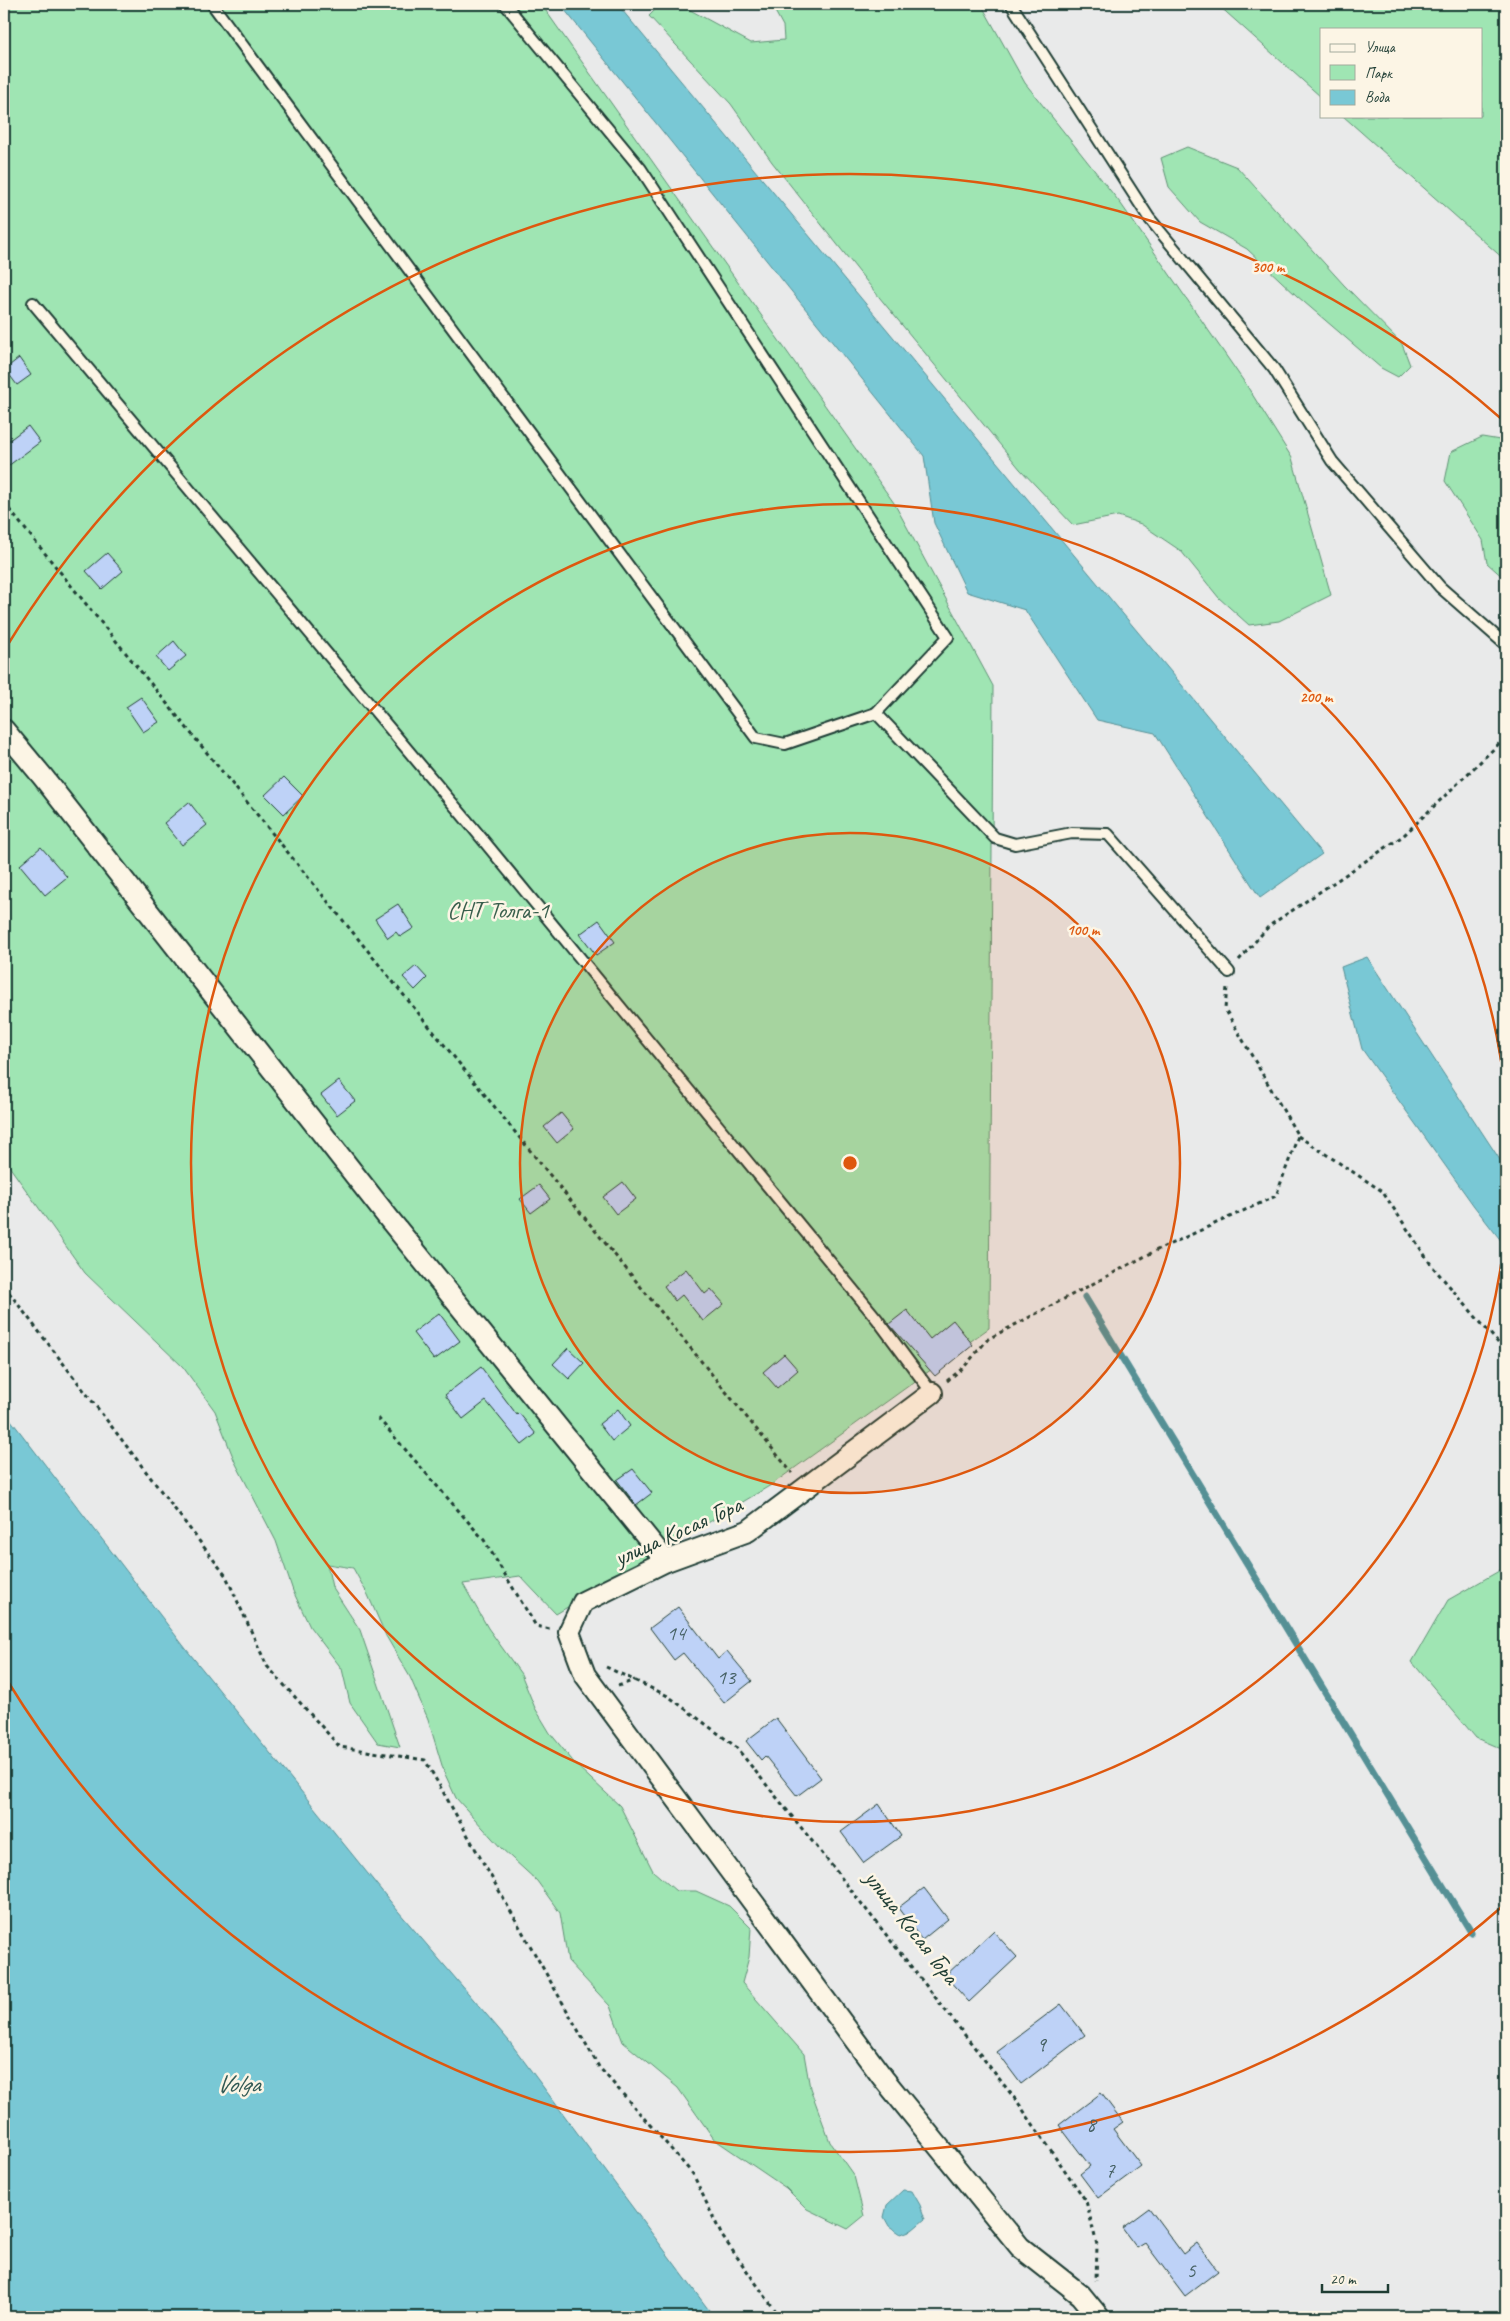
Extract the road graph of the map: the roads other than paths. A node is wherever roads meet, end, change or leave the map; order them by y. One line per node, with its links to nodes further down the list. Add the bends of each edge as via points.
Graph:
1 (212, 4): 6 (lane, via 756,738 784,744)
2 (505, 4): 6 (lane, via 641,169 948,637)
3 (1011, 4): 5 (lane, via 1149,218 1274,369 1332,461 1440,587)
4 (33, 303): 9 (lane, via 480,837 870,1311)
5 (1506, 644)
6 (876, 713): 8 (lane, via 995,838 1015,844 1072,832 1108,834)
7 (4, 730): 10 (street, via 390,1220)
8 (1228, 972)
9 (932, 1393): 10 (street, улица Косая Гора, via 748,1531)
10 (666, 1561): 11 (street, улица Косая Гора, via 583,1602 569,1632 585,1675 883,2078 1020,2246 1081,2295)
11 (1097, 2314)

